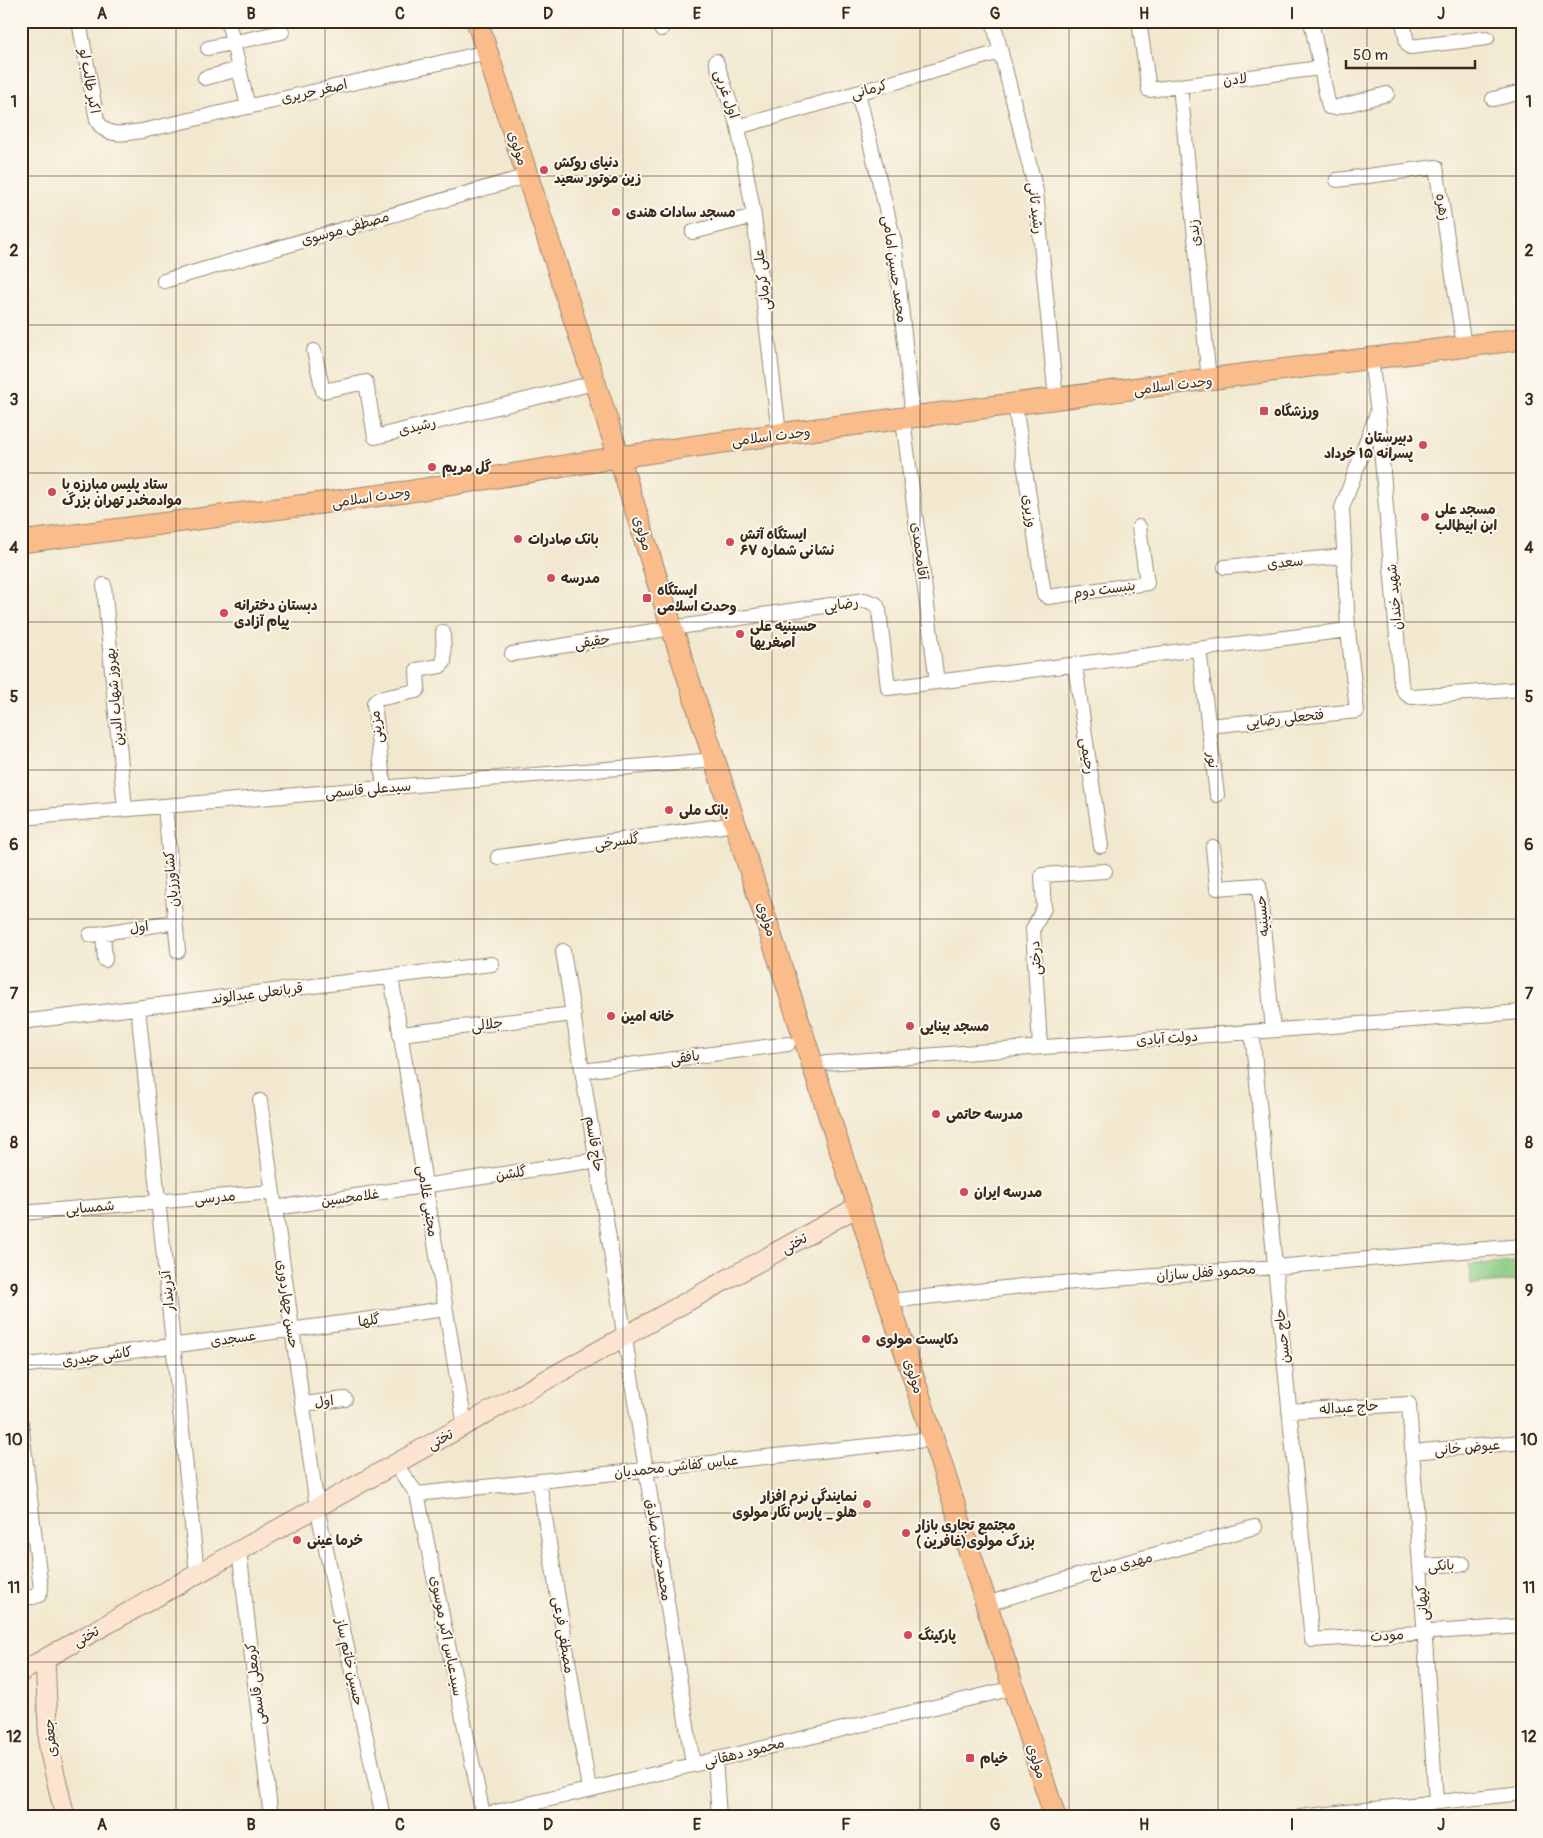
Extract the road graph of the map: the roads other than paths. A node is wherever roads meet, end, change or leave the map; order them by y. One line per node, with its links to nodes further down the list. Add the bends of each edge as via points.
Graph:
1 (79, 21): 25 (street, اکبر طالب لو, via 100,126 112,134)
2 (228, 21): 10 (street)
3 (477, 21): 12 (main road, مولوی)
4 (993, 21): 13 (street, رشید ثانی)
5 (1139, 21): 18 (street, لادن, via 1149,90)
6 (1311, 21): 15 (street)
7 (1403, 21): 9 (street, via 1410,47)
8 (282, 32): 10 (street)
9 (1487, 38)
10 (233, 42): 11 (street); 16 (street)
11 (208, 48)
12 (486, 52): 23 (street, اصغر حریری); 26 (main road, مولوی)
13 (1000, 52): 20 (street, کرمانی); 37 (street, رشید ثانی, via 1036,191)
14 (716, 60): 24 (street, اول غربی)
15 (1320, 68): 18 (street, لادن); 21 (street, via 1329,107)
16 (239, 69): 17 (street); 23 (street)
17 (205, 78)
18 (1180, 86): 35 (street, زندی)
19 (1522, 92): 22 (street)
20 (858, 93): 24 (street, کرمانی); 40 (street, محمد حسین امامی, via 894,241)
21 (1387, 94)
22 (1493, 100)
23 (248, 107): 25 (street, اصغر حریری)
24 (738, 127): 28 (street, علی کرمانی)
25 (142, 131)
26 (527, 176): 30 (street, مصطفی موسوی); 36 (main road, مولوی)
27 (1337, 180): 32 (street, زهره, via 1436,167)
28 (754, 216): 29 (street); 41 (street, علی کرمانی)
29 (693, 232)
30 (164, 281)
31 (1522, 339): 32 (main road, وحدت اسلامی)
32 (1464, 346): 34 (main road, وحدت اسلامی)
33 (314, 352): 36 (street, رشیدی, via 323,391 366,382 375,437)
34 (1371, 359): 35 (main road, وحدت اسلامی); 39 (street, شهید خندان)
35 (1208, 380): 37 (main road, وحدت اسلامی)
36 (594, 383): 42 (main road, مولوی)
37 (1056, 400): 38 (main road, وحدت اسلامی)
38 (1015, 405): 40 (main road, وحدت اسلامی); 48 (street, وزیری, via 1042,587 1048,598)
39 (1378, 413): 45 (street, فتحعلی رضایی, via 1342,508); 56 (street, شهید خندان, via 1404,692 1412,697)
40 (908, 419): 41 (main road, وحدت اسلامی); 55 (street, آقامحمدی)
41 (779, 434): 42 (main road, وحدت اسلامی)
42 (619, 457): 44 (main road, وحدت اسلامی, via 406,492); 49 (main road, مولوی)
43 (1139, 527): 48 (street, بنبست دوم, via 1147,583)
44 (21, 542)
45 (1345, 556): 46 (street, سعدی); 50 (street, فتحعلی رضایی)
46 (1225, 567)
47 (104, 585): 62 (street, بهروز شهاب الدین)
48 (1065, 595)
49 (672, 628): 53 (street, حقیقی); 55 (street, رضایی, via 871,601 879,610 888,688); 58 (main road, مولوی)
50 (1348, 630): 52 (street); 57 (street, فتحعلی رضایی, via 1357,711)
51 (443, 632): 59 (street, مزینی, via 444,662 440,666 417,670 416,692 378,699 374,704)
52 (1199, 649): 54 (street); 57 (street)
53 (512, 654)
54 (1075, 665): 55 (street); 65 (street, رحیمی)
55 (937, 682)
56 (1522, 689)
57 (1208, 726): 60 (street, نور)
58 (715, 760): 59 (street, سیدعلی قاسمی); 64 (main road, مولوی)
59 (384, 788): 61 (street, سیدعلی قاسمی)
60 (1217, 795)
61 (165, 806): 62 (street, سیدعلی قاسمی); 69 (street, کشاورزیان)
62 (125, 809): 63 (street, سیدعلی قاسمی)
63 (21, 818)
64 (736, 824): 67 (street, گلسرخی); 84 (main road, مولوی)
65 (1101, 846)
66 (1213, 847): 79 (street, حسینیه, via 1217,888 1259,884)
67 (498, 857)
68 (1106, 871): 83 (street, درختی, via 1042,875 1044,908 1033,930)
69 (176, 922): 70 (street, کشاورزیان); 72 (street, اول, via 96,934)
70 (178, 951)
71 (564, 951): 77 (street, حاج قاسم)
72 (105, 960)
73 (492, 964): 74 (street, قربانعلی عبدالوند)
74 (391, 977): 75 (street, قربانعلی عبدالوند); 81 (street, مجتبی غلامی)
75 (138, 1008): 78 (street, قربانعلی عبدالوند); 90 (street, آذرپندار)
76 (1522, 1012): 79 (street, دولت آبادی)
77 (574, 1014): 81 (street, جلالی); 85 (street, حاج قاسم)
78 (21, 1022)
79 (1273, 1030): 80 (street, دولت آبادی)
80 (1252, 1032): 83 (street, دولت آبادی); 95 (street, حاج حسن)
81 (400, 1034): 88 (street, مجتبی غلامی)
82 (788, 1044): 85 (street, بافقی)
83 (1040, 1047): 84 (street, دولت آبادی)
84 (813, 1064): 91 (main road, مولوی)
85 (583, 1071): 87 (street, حاج قاسم)
86 (260, 1101): 89 (street, حسن چهاردوری)
87 (597, 1160): 88 (street, گلشن); 99 (street, حاج قاسم)
88 (425, 1185): 92 (street, غلامحسین); 97 (street, مجتبی غلامی)
89 (273, 1192): 90 (street, مدرسی); 92 (street, حسن چهاردوری)
90 (158, 1202): 93 (street, شمسایی); 100 (street, آذرپندار)
91 (859, 1206): 96 (main road, مولوی); 99 (main road, تختی)
92 (275, 1208): 98 (street, حسن چهاردوری)
93 (21, 1213)
94 (1522, 1246): 95 (street, محمود قفل سازان)
95 (1275, 1267): 96 (street, محمود قفل سازان, via 1022,1286); 105 (street, حاج حسن)
96 (890, 1301): 108 (main road, مولوی)
97 (446, 1309): 98 (street, گلها); 107 (street, مجتبی غلامی)
98 (292, 1330): 100 (street, عسجدی); 103 (street, حسن چهاردوری)
99 (626, 1336): 107 (main road, تختی); 112 (street, محمدحسین صادق)
100 (173, 1346): 101 (street, کاشی حیدری); 120 (street, آذرپندار)
101 (21, 1366)
102 (345, 1399): 103 (street, اول)
103 (303, 1404): 115 (street, حسن چهاردوری)
104 (1409, 1404): 105 (street, حاج عبداله); 110 (street, کیهانی)
105 (1289, 1411): 125 (street, حاج حسن)
106 (21, 1423): 121 (street, via 41,1589 33,1598)
107 (465, 1426): 111 (main road, تختی)
108 (934, 1439): 112 (street, عباس کفاشی محمدیان); 122 (main road, مولوی)
109 (1522, 1442): 110 (street, عیوض خانی)
110 (1412, 1452): 119 (street, کیهانی)
111 (396, 1464): 114 (street, سیدعباس اکبر موسوی); 115 (main road, تختی)
112 (647, 1469): 113 (street, عباس کفاشی محمدیان); 130 (street, محمدحسین صادق)
113 (539, 1480): 114 (street, عباس کفاشی محمدیان); 131 (street, مصطفی فرعی)
114 (417, 1494): 135 (street, سیدعباس اکبر موسوی)
115 (317, 1507): 117 (main road, تختی); 138 (street, حسین خاتم ساز)
116 (1255, 1527): 122 (street, مهدی مداح)
117 (239, 1550): 120 (main road, تختی); 137 (street, کرمعلی قاسمی)
118 (1463, 1564): 119 (street, بانکی)
119 (1420, 1566): 124 (street, کیهانی)
120 (197, 1573): 126 (main road, تختی)
121 (21, 1597)
122 (987, 1604): 128 (main road, مولوی)
123 (1522, 1626): 124 (street, مودت)
124 (1424, 1632): 125 (street, مودت); 133 (street, کیهانی)
125 (1312, 1640)
126 (45, 1659): 127 (main road, تختی); 136 (main road, جعفری, via 49,1748)
127 (21, 1672)
128 (1014, 1688): 129 (street, محمود دهقانی); 140 (main road, مولوی)
129 (715, 1759): 130 (street, محمود دهقانی); 139 (street)
130 (693, 1764): 131 (street, محمود دهقانی)
131 (589, 1789): 135 (street, محمود دهقانی)
132 (1522, 1793): 133 (street)
133 (1436, 1802): 134 (street)
134 (1375, 1813): 141 (street)
135 (479, 1816)
136 (65, 1817)
137 (271, 1817)
138 (383, 1817)
139 (719, 1817)
140 (1055, 1817)
141 (1300, 1817)

